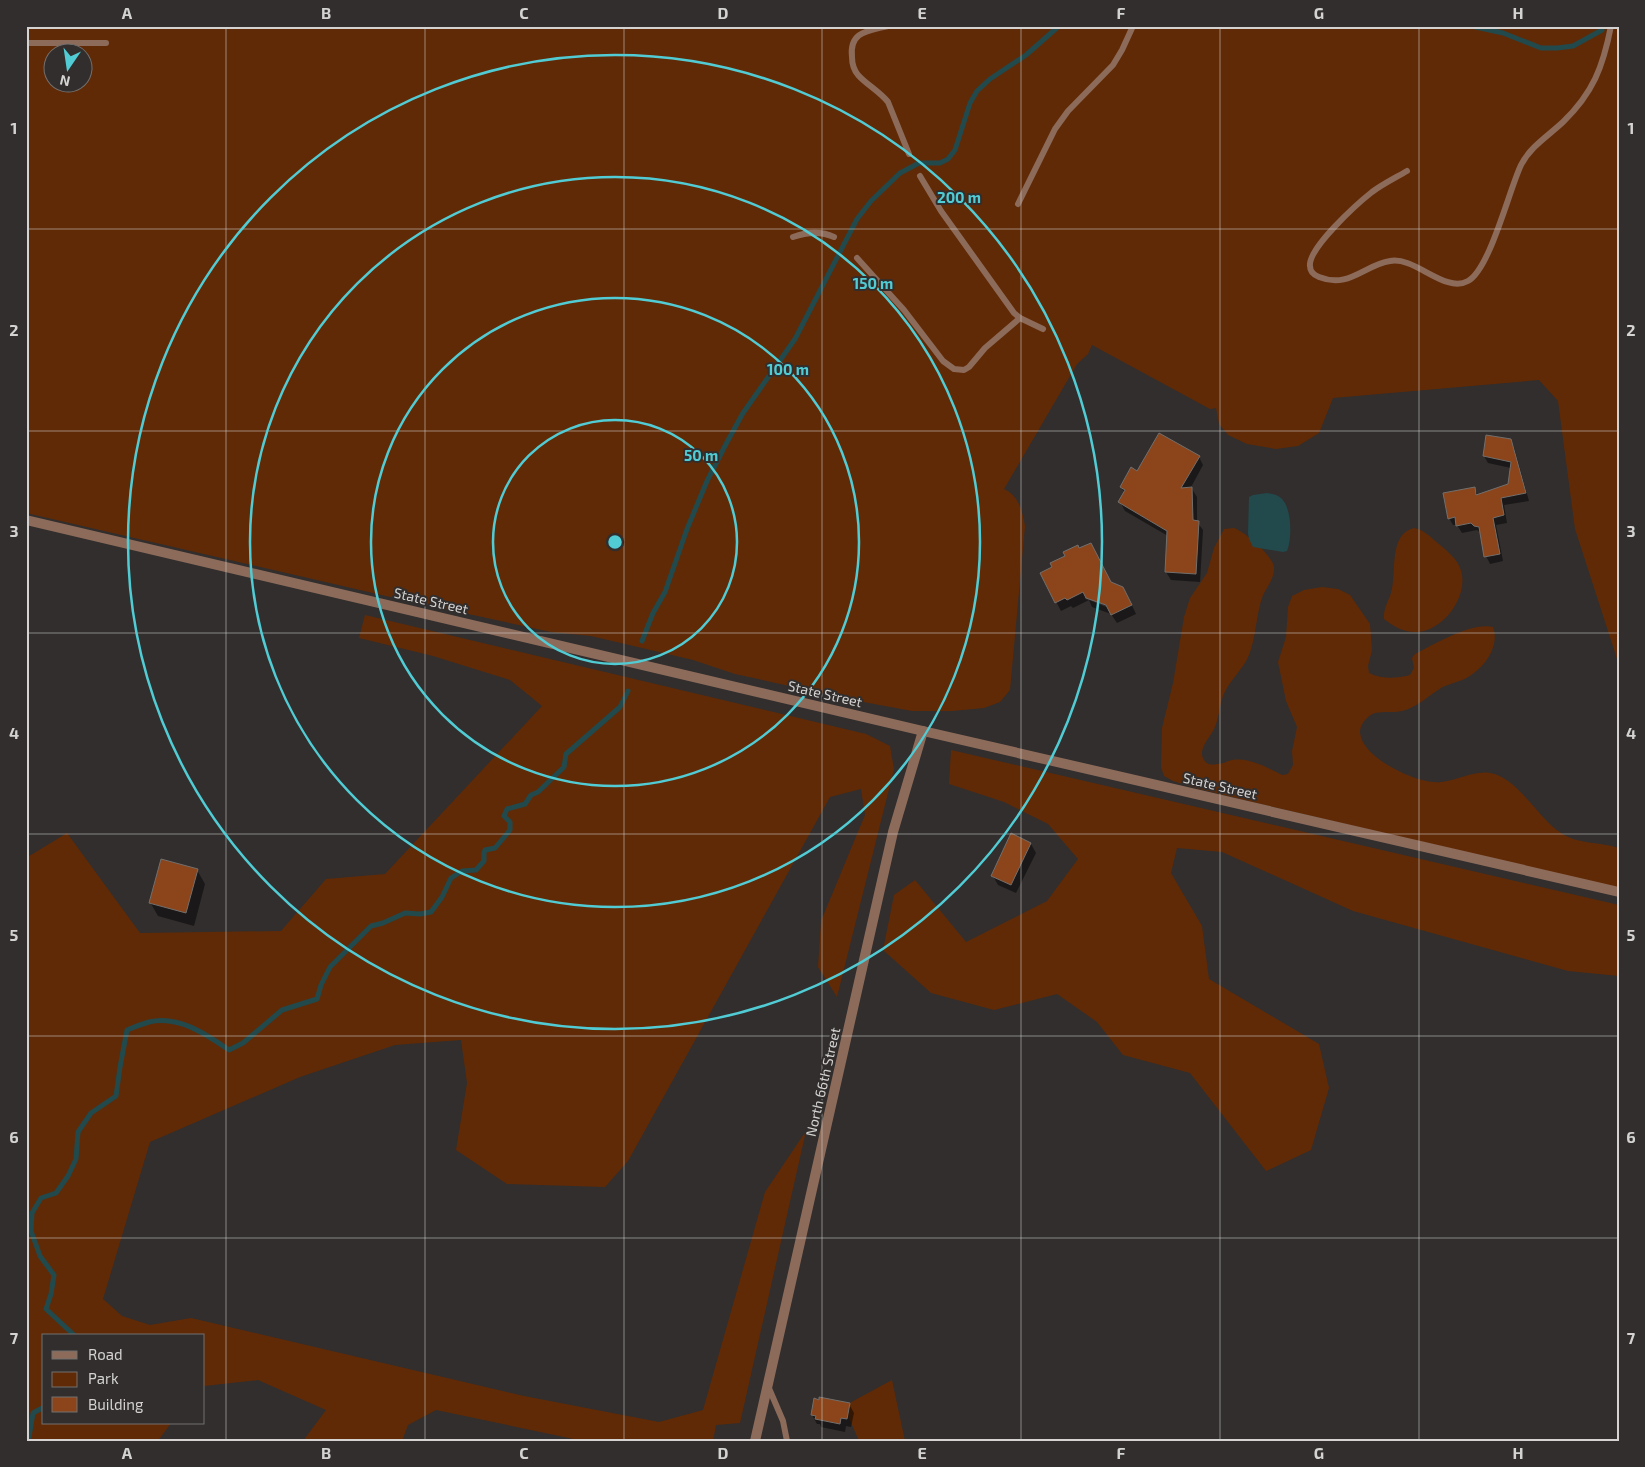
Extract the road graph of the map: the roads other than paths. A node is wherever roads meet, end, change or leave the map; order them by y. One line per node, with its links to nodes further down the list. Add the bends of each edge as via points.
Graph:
1 (888, 26): 6 (lane, via 862,33 854,39 851,48 853,66 856,73 888,102)
2 (1133, 26): 9 (lane, via 1113,65 1058,124)
3 (1611, 26): 7 (lane, via 1604,58 1594,82 1577,106 1525,158 1486,256 1470,280 1450,282 1395,260 1343,280 1315,275 1310,269 1310,262 1323,240 1363,199)
4 (26, 43): 5 (lane)
5 (106, 43)
6 (909, 154)
7 (1408, 171)
8 (920, 176): 13 (lane, via 941,211)
9 (1018, 204)
10 (793, 237): 11 (lane, via 816,232)
11 (834, 237)
12 (857, 258): 13 (lane, via 904,310 942,361 954,369 969,367)
13 (1020, 318): 14 (lane)
14 (1043, 329)
15 (26, 520): 16 (street, State Street)
16 (922, 731): 17 (street, State Street); 18 (street, North 66th Street, via 893,832)
17 (1619, 892)
18 (768, 1385): 19 (street, North 66th Street); 20 (lane)
19 (755, 1441)
20 (788, 1441)

